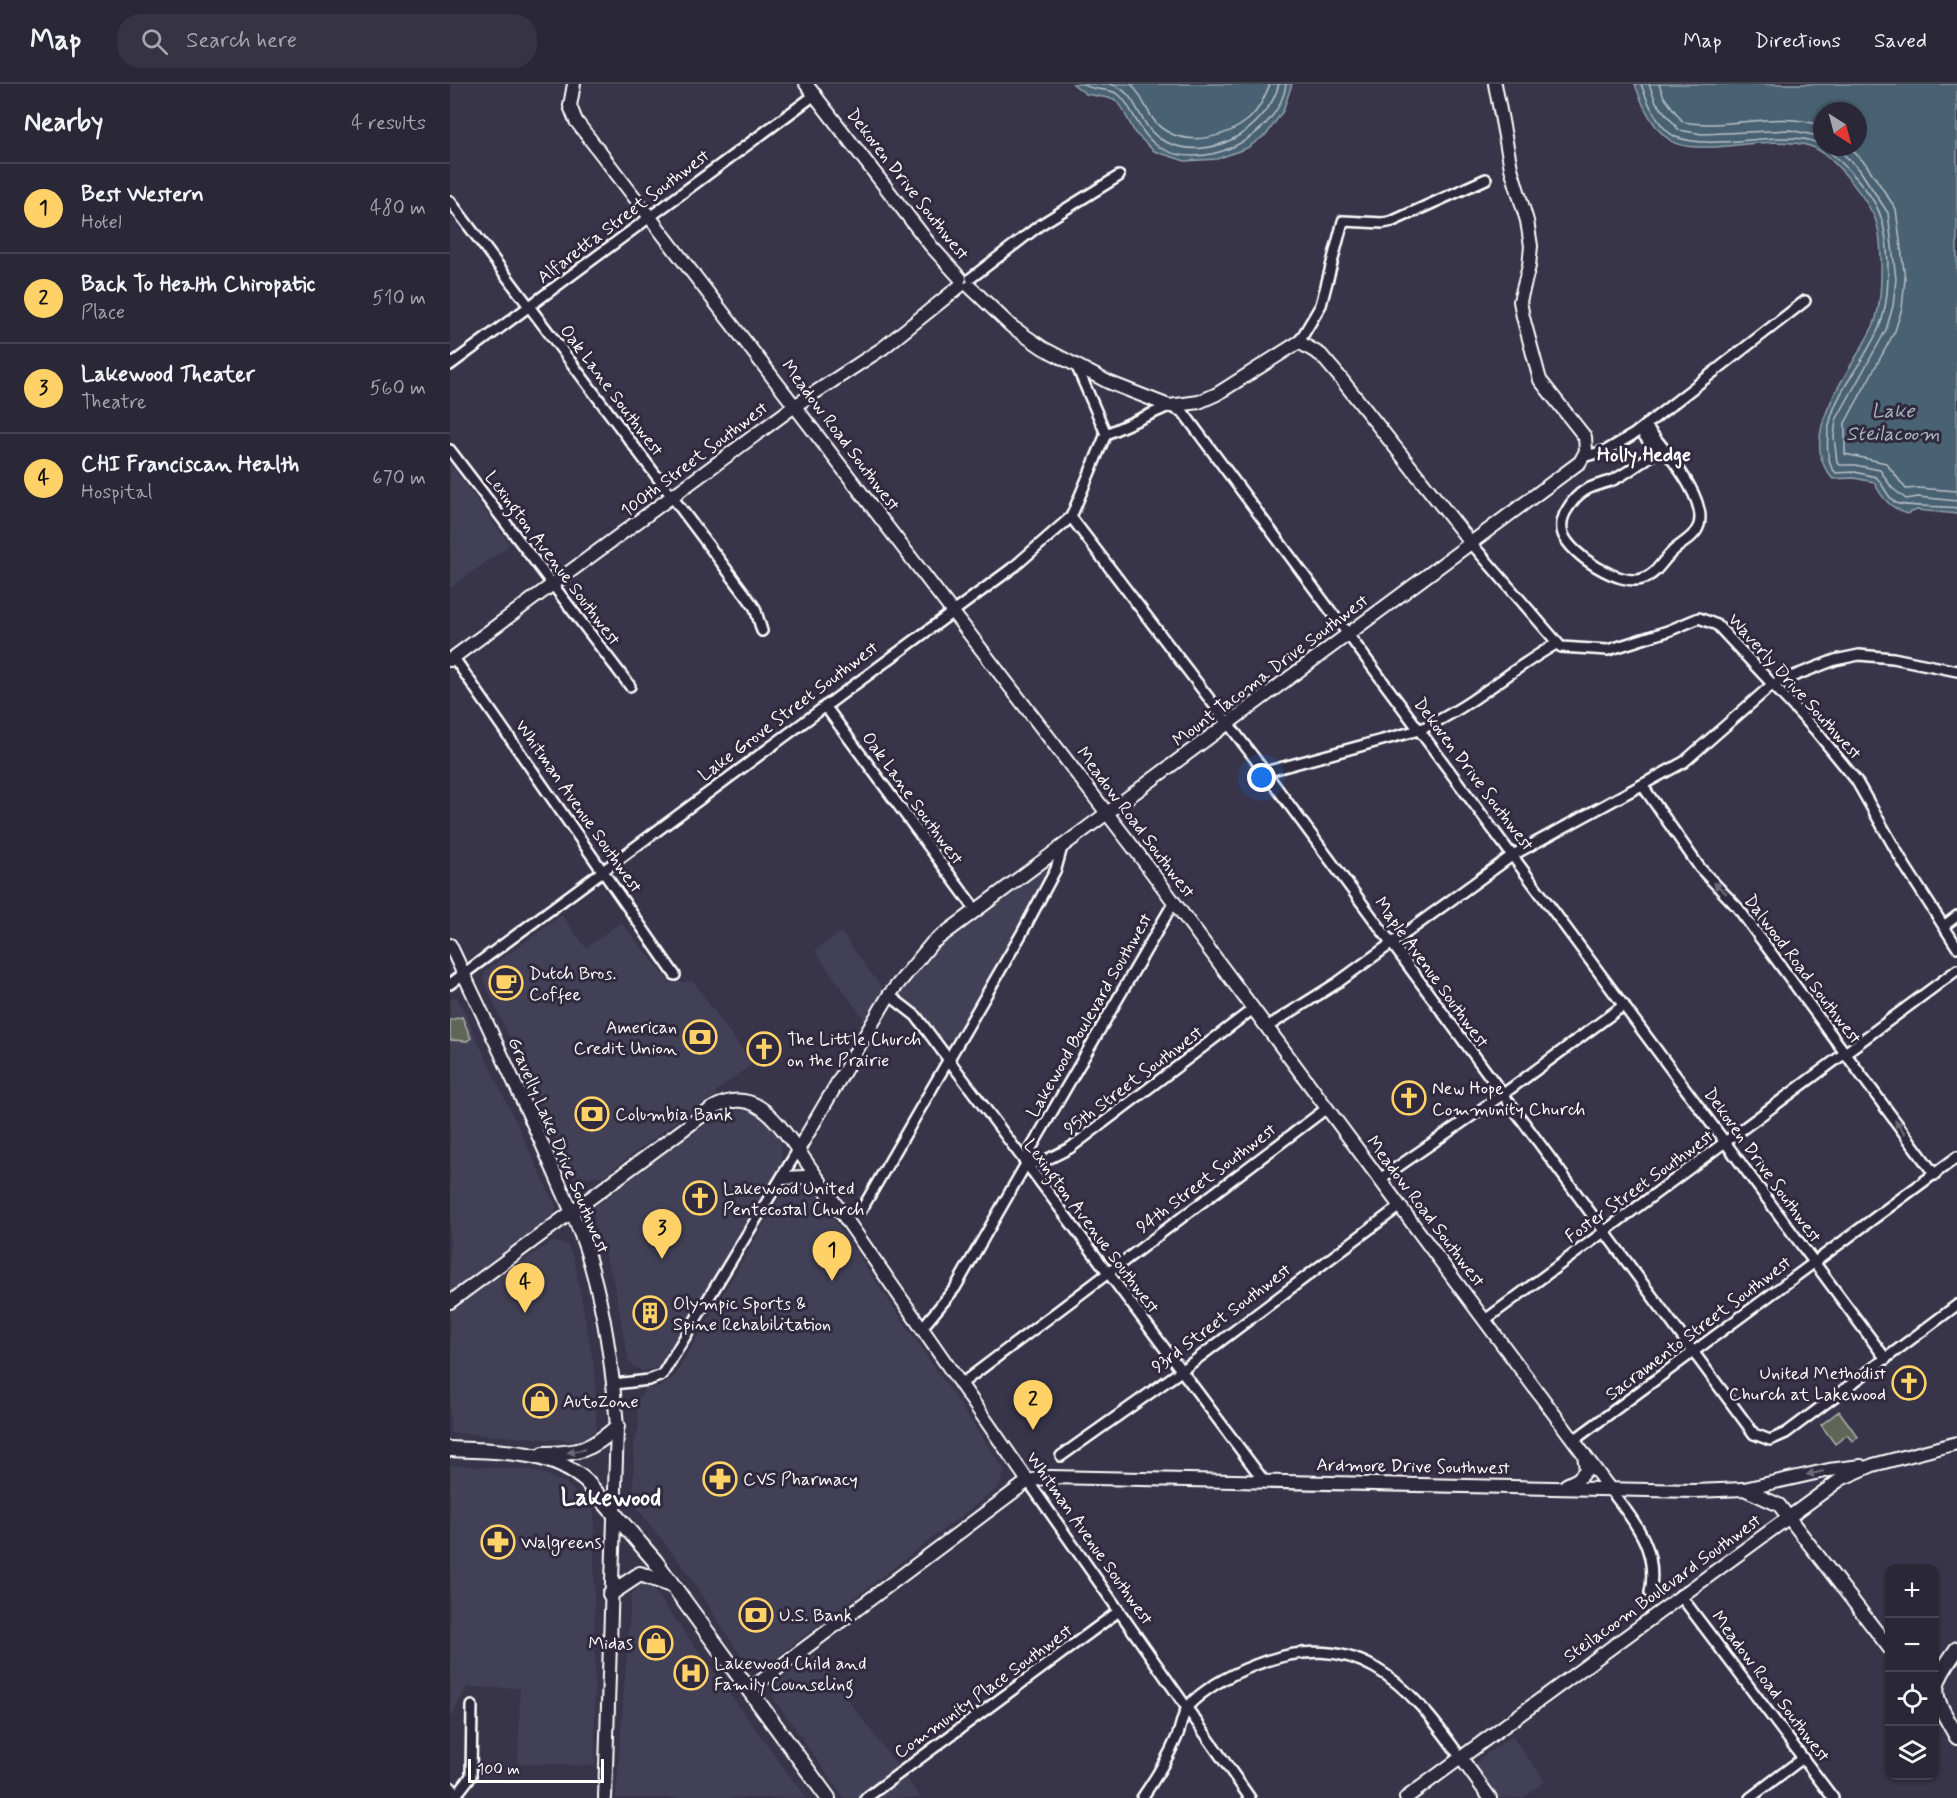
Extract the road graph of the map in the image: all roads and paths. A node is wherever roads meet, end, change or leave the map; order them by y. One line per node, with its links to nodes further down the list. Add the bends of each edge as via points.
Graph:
1 (574, 84): 8 (street, Meadow Road Southwest, via 570,101 573,115)
2 (806, 84): 4 (street, Dekoven Drive Southwest)
3 (1495, 84): 21 (street, via 1531,246 1520,301 1532,358 1547,392 1585,437)
4 (816, 94): 8 (street, Alfaretta Street Southwest); 9 (street, Dekoven Drive Southwest, via 918,230)
5 (1119, 176): 9 (street, 100th Street Southwest, via 1040,225)
6 (1486, 179): 12 (street, via 1393,221 1342,222 1321,305)
7 (450, 201): 11 (street, Oak Lane Southwest)
8 (650, 216): 11 (street, Alfaretta Street Southwest); 15 (street, Meadow Road Southwest)
9 (965, 282): 14 (street, Dekoven Drive Southwest, via 1011,326); 15 (street, 100th Street Southwest, via 883,348)
10 (1805, 301): 17 (street)
11 (529, 307): 13 (street, Alfaretta Street Southwest); 22 (street, Oak Lane Southwest)
12 (1299, 342): 16 (street, via 1217,394 1199,402); 24 (street, via 1321,355)
13 (450, 365)
14 (1077, 367): 16 (street, Dekoven Drive Southwest); 18 (street)
15 (796, 405): 22 (street, 100th Street Southwest); 26 (street, Meadow Road Southwest)
16 (1169, 406): 18 (street); 28 (street, Dekoven Drive Southwest, via 1183,412)
17 (1643, 428): 20 (street); 21 (street, via 1607,450)
18 (1106, 434): 23 (street, Lake Grove Street Southwest)
19 (450, 450): 25 (street, Lexington Avenue Southwest)
20 (1660, 450): 20 (street, via 1675,460 1696,499 1701,517 1696,531 1664,559 1657,571 1643,579 1627,581 1613,577 1595,567 1573,546 1563,534 1562,520 1584,489 1614,480)
21 (1583, 457): 24 (street, Mount Tacoma Drive Southwest, via 1570,471)
22 (673, 498): 25 (street, 100th Street Southwest); 27 (street, Oak Lane Southwest, via 750,601)
23 (1071, 517): 26 (street, Lake Grove Street Southwest); 35 (street, Maple Avenue Southwest)
24 (1471, 543): 28 (street, Mount Tacoma Drive Southwest); 29 (street)
25 (553, 586): 30 (street, 100th Street Southwest); 33 (street, Lexington Avenue Southwest)
26 (954, 611): 34 (street, Lake Grove Street Southwest); 39 (street, Meadow Road Southwest)
27 (762, 631)
28 (1349, 634): 35 (street, Mount Tacoma Drive Southwest); 36 (street, Dekoven Drive Southwest)
29 (1556, 645): 32 (street, Waverly Drive Southwest, via 1608,650 1702,618 1717,625); 36 (street, via 1514,669 1470,704)
30 (452, 659): 42 (street, Whitman Avenue Southwest)
31 (1957, 671): 32 (street, via 1858,655)
32 (1773, 684): 38 (street, via 1701,750); 46 (street, Waverly Drive Southwest, via 1856,780 1905,866)
33 (630, 686)
34 (825, 706): 42 (street, Lake Grove Street Southwest); 44 (street, Oak Lane Southwest)
35 (1229, 724): 37 (street, Maple Avenue Southwest); 39 (street, Mount Tacoma Drive Southwest)
36 (1419, 730): 37 (street); 41 (street, Dekoven Drive Southwest)
37 (1265, 772): 47 (street, Maple Avenue Southwest)
38 (1642, 785): 41 (street); 58 (street, Dalwood Road Southwest, one-way to 38, via 1738,908 1700,868)
39 (1106, 812): 40 (street, Mount Tacoma Drive Southwest); 43 (street, Meadow Road Southwest)
40 (1062, 847): 44 (street, Mount Tacoma Drive Southwest); 59 (street, via 1056,869 1022,933)
41 (1513, 855): 47 (street); 55 (street, Dekoven Drive Southwest)
42 (602, 870): 51 (street, Lake Grove Street Southwest); 52 (street, Whitman Avenue Southwest)
43 (1174, 902): 56 (street, Meadow Road Southwest); 65 (street, Lakewood Boulevard Southwest, via 1030,1150)
44 (975, 909): 54 (street, Mount Tacoma Drive Southwest, via 932,943)
45 (1957, 916): 46 (street)
46 (1945, 925): 49 (street, Waverly Drive Southwest)
47 (1392, 944): 57 (street); 60 (street, Maple Avenue Southwest)
48 (450, 945): 51 (street, Gravelly Lake Drive Southwest)
49 (1957, 947)
50 (1957, 970): 58 (street, Foster Street Southwest)
51 (464, 974): 53 (street, Lake Grove Street Southwest); 72 (street, Gravelly Lake Drive Southwest)
52 (675, 975)
53 (450, 984)
54 (889, 995): 59 (street, Lexington Avenue Southwest, via 916,1016); 63 (street, Mount Tacoma Drive Southwest)
55 (1624, 1005): 60 (street); 62 (street, Dekoven Drive Southwest)
56 (1253, 1009): 57 (street, Meadow Road Southwest); 65 (street, 95th Street Southwest, via 1070,1148 1044,1161)
57 (1267, 1027): 61 (street, Meadow Road Southwest)
58 (1846, 1053): 62 (street, Foster Street Southwest); 66 (street, Dalwood Road Southwest, one-way to 58)
59 (948, 1059): 65 (street, Lexington Avenue Southwest); 71 (street)
60 (1502, 1095): 68 (street); 73 (street, Maple Avenue Southwest)
61 (1328, 1108): 68 (street, Meadow Road Southwest); 75 (street, 94th Street Southwest)
62 (1725, 1143): 73 (street, Foster Street Southwest); 74 (street, Dekoven Drive Southwest)
63 (798, 1150): 67 (street); 69 (street, Whitman Avenue Southwest); 72 (street, Whitman Avenue Southwest, via 766,1110 748,1102 730,1101 711,1109)
64 (1957, 1157): 66 (street, Sacramento Street Southwest)
65 (1026, 1164): 75 (street, Lexington Avenue Southwest); 79 (street, Lakewood Boulevard Southwest, via 955,1288)
66 (1935, 1174): 74 (street, Sacramento Street Southwest)
67 (783, 1178): 69 (street); 83 (street, via 662,1375)
68 (1380, 1179): 70 (street, Meadow Road Southwest)
69 (820, 1181): 79 (street, Whitman Avenue Southwest)
70 (1400, 1206): 78 (street, Meadow Road Southwest); 82 (street, 93rd Street Southwest)
71 (862, 1209)
72 (572, 1214): 76 (street); 83 (street, Gravelly Lake Drive Southwest, via 591,1265)
73 (1604, 1232): 78 (street, Foster Street Southwest); 80 (street, Maple Avenue Southwest)
74 (1813, 1263): 80 (street, Sacramento Street Southwest); 81 (street, Dekoven Drive Southwest)
75 (1106, 1273): 82 (street, Lexington Avenue Southwest); 84 (street, 94th Street Southwest)
76 (450, 1302)
77 (1957, 1305): 81 (street)
78 (1485, 1320): 86 (street, Meadow Road Southwest)
79 (922, 1328): 84 (street, Whitman Avenue Southwest)
80 (1693, 1352): 81 (street, Maple Avenue Southwest, via 1754,1434 1770,1440 1786,1433); 86 (street, Sacramento Street Southwest)
81 (1886, 1359)
82 (1181, 1371): 91 (street, 93rd Street Southwest); 94 (street, Lexington Avenue Southwest)
83 (614, 1384): 85 (street, Gravelly Lake Drive Southwest)
84 (961, 1384): 93 (street, Whitman Avenue Southwest)
85 (617, 1427): 89 (main road, one-way to 89, via 594,1446 578,1452); 98 (street, Gravelly Lake Drive Southwest)
86 (1574, 1440): 90 (street, Meadow Road Southwest)
87 (1957, 1443): 92 (street, Steilacoom Boulevard Southwest)
88 (450, 1449): 89 (main road)
89 (527, 1453): 98 (main road, via 548,1458 575,1472)
90 (1584, 1453): 95 (street, via 1587,1465 1583,1475); 96 (street, Meadow Road Southwest)
91 (1061, 1456)
92 (1873, 1465): 97 (street, one-way to 97, via 1829,1470); 99 (street, Steilacoom Boulevard Southwest, via 1841,1479)
93 (1028, 1481): 94 (street, Ardmore Drive Southwest, via 1081,1476); 104 (street, Whitman Avenue Southwest); 108 (street)
94 (1264, 1481): 95 (street, Ardmore Drive Southwest)
95 (1560, 1487): 96 (street, Ardmore Drive Southwest)
96 (1609, 1488): 97 (street, Ardmore Drive Southwest); 101 (street, Meadow Road Southwest, via 1649,1548)
97 (1744, 1489): 99 (street, Ardmore Drive Southwest, via 1772,1500)
98 (613, 1509): 100 (main road); 102 (street, Gravelly Lake Drive Southwest)
99 (1788, 1517): 103 (street, Steilacoom Boulevard Southwest); 105 (street, Ardmore Drive Southwest)
100 (673, 1586): 102 (main road, via 640,1574); 108 (main road)
101 (1650, 1593)
102 (610, 1594): 116 (street, Gravelly Lake Drive Southwest)
103 (1680, 1595): 113 (street, Steilacoom Boulevard Southwest); 114 (street, Meadow Road Southwest)
104 (1119, 1611): 110 (street, Whitman Avenue Southwest); 118 (street, Community Place Southwest)
105 (1885, 1643)
106 (1957, 1648): 107 (main road); 112 (main road, via 1938,1677 1935,1695)
107 (1939, 1661)
108 (749, 1690): 117 (main road)
109 (472, 1706): 115 (street, via 471,1776)
110 (1188, 1707): 113 (street, via 1233,1674 1263,1662 1303,1653 1330,1653 1361,1662 1404,1687); 119 (street, via 1177,1738); 120 (street, Whitman Avenue Southwest)
111 (1939, 1715): 112 (main road)
112 (1957, 1739)
113 (1461, 1758): 121 (street, Steilacoom Boulevard Southwest); 122 (street)
114 (1803, 1758): 123 (street); 124 (street, Meadow Road Southwest)
115 (454, 1795)
116 (605, 1798)
117 (828, 1798)
118 (866, 1798)
119 (1142, 1798)
120 (1250, 1798)
121 (1406, 1798)
122 (1490, 1798)
123 (1750, 1798)
124 (1833, 1798)

